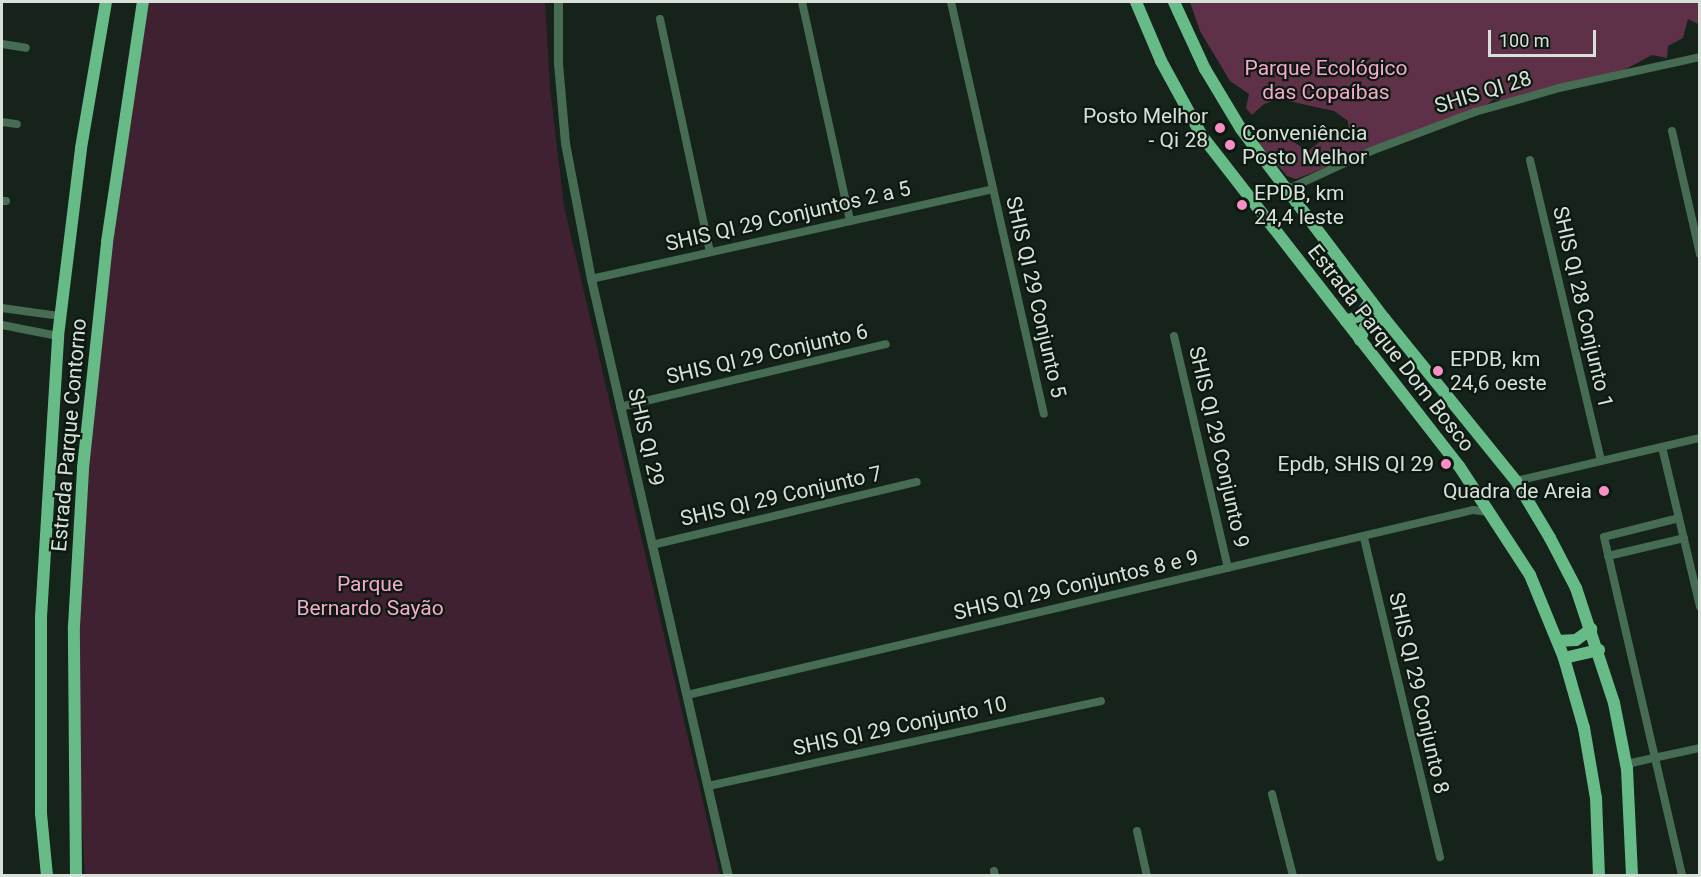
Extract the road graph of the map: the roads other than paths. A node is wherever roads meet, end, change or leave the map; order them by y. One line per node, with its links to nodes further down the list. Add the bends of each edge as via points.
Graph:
1 (105, 2): 24 (main road, Estrada Parque Contorno, via 81,148)
2 (143, 2): 63 (main road, Estrada Parque Contorno, via 107,242 82,468 74,627)
3 (558, 2): 21 (street, SHIS QI 29, via 558,63 565,143)
4 (802, 2): 18 (street)
5 (951, 2): 16 (street, SHIS QI 29 Conjunto 5)
6 (1136, 2): 26 (main road, Estrada Parque Dom Bosco, via 1161,61 1202,136)
7 (1174, 2): 17 (main road, Estrada Parque Dom Bosco, via 1205,69)
8 (660, 20): 19 (street)
9 (2, 44): 10 (street)
10 (26, 48)
11 (1700, 57): 17 (street, SHIS QI 28, via 1559,88 1475,112 1371,151)
12 (2, 122): 13 (street)
13 (17, 124)
14 (1672, 131): 20 (street)
15 (1530, 160): 36 (street, SHIS QI 28 Conjunto 1)
16 (993, 189): 18 (street, SHIS QI 29 Conjuntos 2 a 5); 33 (street, SHIS QI 29 Conjunto 5)
17 (1286, 190): 22 (main road, Estrada Parque Dom Bosco)
18 (850, 220): 19 (street, SHIS QI 29 Conjuntos 2 a 5)
19 (710, 252): 21 (street, SHIS QI 29 Conjuntos 2 a 5)
20 (1700, 254)
21 (591, 279): 32 (street, SHIS QI 29)
22 (1371, 301): 25 (main road, Estrada Parque Dom Bosco); 26 (main road, via 1359,316)
23 (2, 308): 24 (street)
24 (60, 316): 28 (main road, Estrada Parque Contorno)
25 (1384, 318): 30 (main road, via 1365,327); 37 (main road, Estrada Parque Dom Bosco)
26 (1346, 321): 30 (main road, Estrada Parque Dom Bosco)
27 (2, 325): 28 (street)
28 (58, 336): 62 (main road, Estrada Parque Contorno, via 41,617 42,814)
29 (1174, 336): 47 (street, SHIS QI 29 Conjunto 9)
30 (1360, 340): 39 (main road, Estrada Parque Dom Bosco)
31 (886, 344): 32 (street, SHIS QI 29 Conjunto 6)
32 (621, 407): 45 (street, SHIS QI 29)
33 (1044, 414)
34 (1700, 438): 35 (street)
35 (1662, 447): 36 (street); 42 (street)
36 (1601, 461): 37 (street)
37 (1516, 481): 49 (main road, Estrada Parque Dom Bosco, via 1571,578)
38 (917, 482): 45 (street, SHIS QI 29 Conjunto 7)
39 (1482, 499): 40 (street); 41 (main road, Estrada Parque Dom Bosco)
40 (1473, 510): 41 (street, SHIS QI 29 Conjuntos 8 e 9); 43 (street, SHIS QI 29 Conjuntos 8 e 9)
41 (1490, 512): 50 (main road, Estrada Parque Dom Bosco, via 1530,575)
42 (1679, 518): 44 (street); 46 (street, via 1604,537)
43 (1364, 538): 47 (street, SHIS QI 29 Conjuntos 8 e 9); 61 (street, SHIS QI 29 Conjunto 8)
44 (1684, 538): 46 (street); 48 (street)
45 (652, 545): 53 (street, SHIS QI 29)
46 (1608, 556): 56 (street)
47 (1228, 568): 53 (street, SHIS QI 29 Conjuntos 8 e 9)
48 (1700, 607)
49 (1592, 629): 50 (main road, via 1576,640); 51 (main road, Estrada Parque Dom Bosco)
50 (1558, 641): 52 (main road, Estrada Parque Dom Bosco)
51 (1599, 650): 52 (main road); 57 (main road, Estrada Parque Dom Bosco)
52 (1564, 658): 67 (main road, Estrada Parque Dom Bosco, via 1584,728 1596,798)
53 (687, 695): 58 (street, SHIS QI 29)
54 (1101, 701): 58 (street, SHIS QI 29 Conjunto 10)
55 (1700, 747): 56 (street)
56 (1655, 759): 57 (street); 69 (street)
57 (1628, 764): 68 (main road, Estrada Parque Dom Bosco)
58 (708, 786): 64 (street, SHIS QI 29)
59 (1272, 794): 66 (street)
60 (1137, 831): 65 (street)
61 (1440, 857)
62 (47, 876)
63 (76, 876)
64 (729, 876)
65 (1147, 876)
66 (1293, 876)
67 (1599, 876)
68 (1632, 876)
69 (1682, 876)

